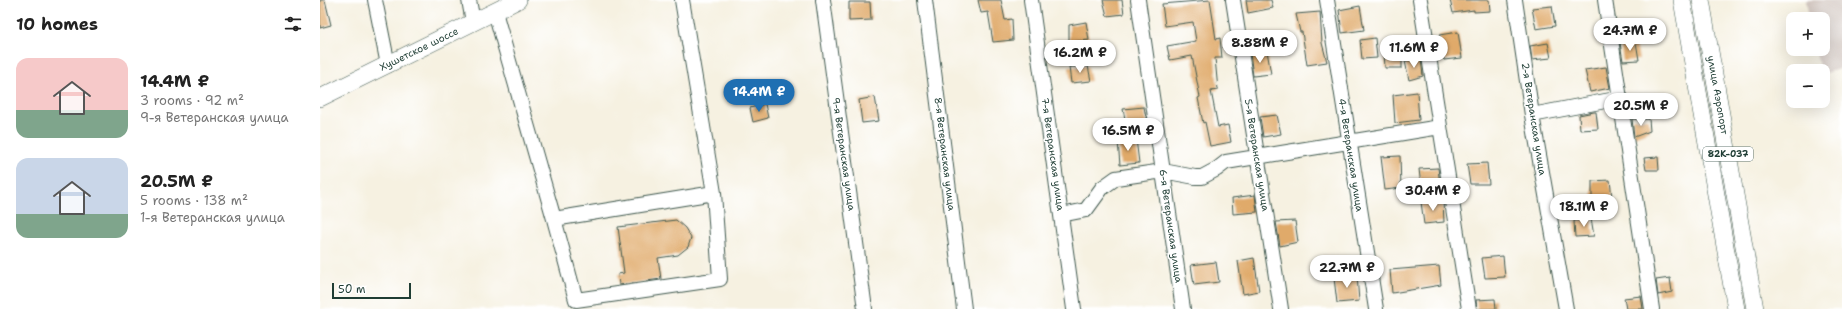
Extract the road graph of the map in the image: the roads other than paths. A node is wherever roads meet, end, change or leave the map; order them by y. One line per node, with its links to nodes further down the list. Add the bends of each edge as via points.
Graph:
1 (375, 0): 18 (street)
2 (469, 0): 17 (street)
3 (518, 0): 16 (main road, Хушетское шоссе)
4 (682, 0): 26 (street)
5 (823, 0): 29 (street, 9-я Ветеранская улица)
6 (925, 0): 30 (street, 8-я Ветеранская улица)
7 (1031, 0): 27 (street, 7-я Ветеранская улица)
8 (1138, 0): 25 (street, 6-я Ветеранская улица)
9 (1234, 0): 24 (street, 5-я Ветеранская улица)
10 (1326, 0): 23 (street, 4-я Ветеранская улица)
11 (1420, 0): 22 (street)
12 (1515, 0): 21 (street, 2-я Ветеранская улица)
13 (1605, 0): 20 (street)
14 (1682, 0): 38 (main road, улица Аэропорт)
15 (1701, 0): 39 (main road, улица Аэропорт / 82К-037)
16 (495, 12): 17 (main road, Хушетское шоссе); 28 (street)
17 (473, 22): 18 (main road, Хушетское шоссе)
18 (388, 65): 19 (main road, Хушетское шоссе)
19 (320, 98)
20 (1621, 98): 21 (street); 37 (street)
21 (1532, 115): 36 (street, 2-я Ветеранская улица)
22 (1440, 126): 23 (street); 35 (street)
23 (1349, 143): 24 (street); 34 (street, 4-я Ветеранская улица)
24 (1258, 158): 25 (street, via 1226,162 1202,177); 33 (street, 5-я Ветеранская улица)
25 (1163, 171): 27 (street, via 1116,178 1102,188 1086,210); 32 (street, 6-я Ветеранская улица)
26 (714, 193): 28 (street); 28 (street, via 720,279 576,300)
27 (1061, 215): 31 (street, 7-я Ветеранская улица)
28 (554, 219)
29 (865, 309)
30 (964, 309)
31 (1074, 309)
32 (1183, 309)
33 (1281, 309)
34 (1376, 309)
35 (1469, 309)
36 (1566, 309)
37 (1652, 309)
38 (1736, 309)
39 (1755, 309)

